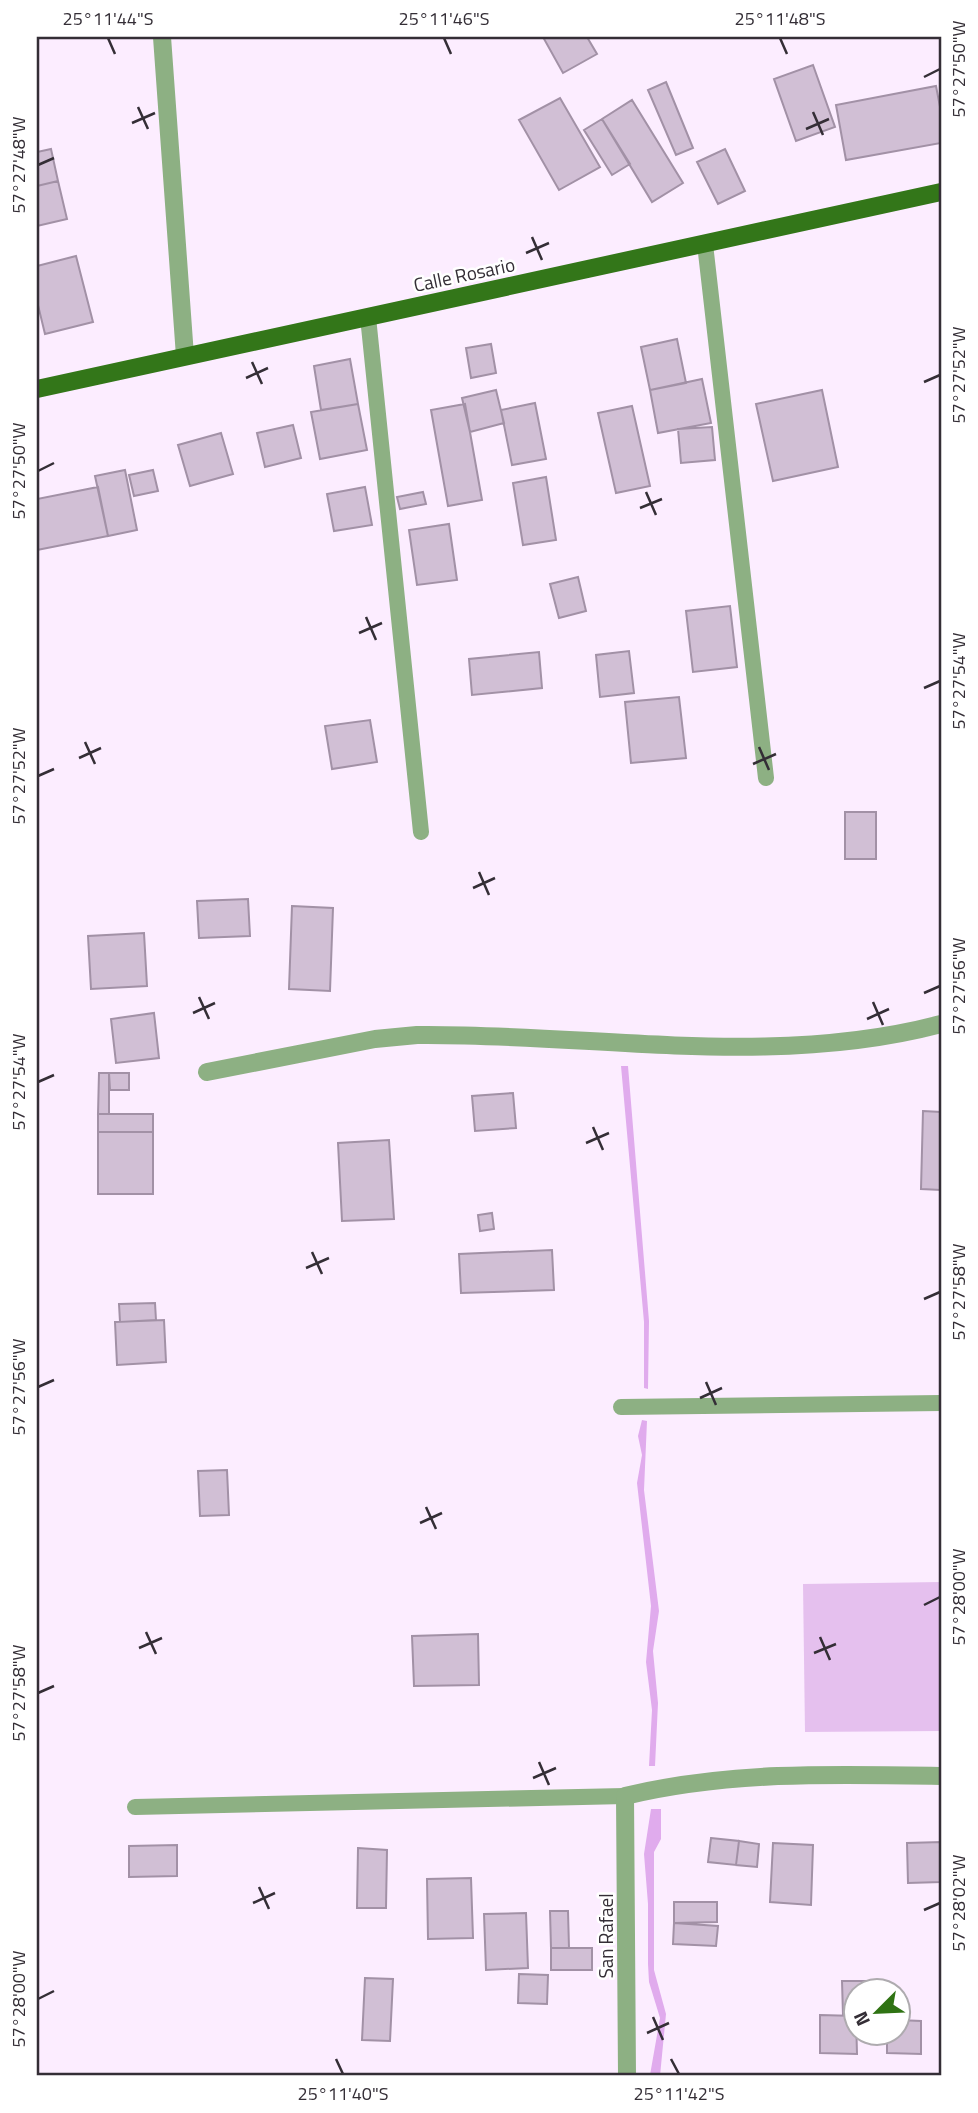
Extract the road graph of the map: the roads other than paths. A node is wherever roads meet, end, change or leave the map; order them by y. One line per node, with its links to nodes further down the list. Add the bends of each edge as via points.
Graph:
1 (162, 37): 5 (street)
2 (941, 191): 3 (main road, Calle Rosario)
3 (705, 244): 4 (main road, Calle Rosario); 7 (lane)
4 (368, 317): 5 (main road, Calle Rosario); 8 (lane)
5 (185, 356): 6 (main road, Calle Rosario)
6 (37, 389)
7 (766, 778)
8 (421, 832)
9 (941, 1024): 10 (street, via 855,1042 780,1047 418,1035)
10 (207, 1072)
11 (941, 1403): 12 (lane)
12 (621, 1407)
13 (941, 1776): 14 (street, via 718,1780)
14 (625, 1796): 15 (lane); 16 (street, San Rafael)
15 (135, 1807)
16 (627, 2076)

